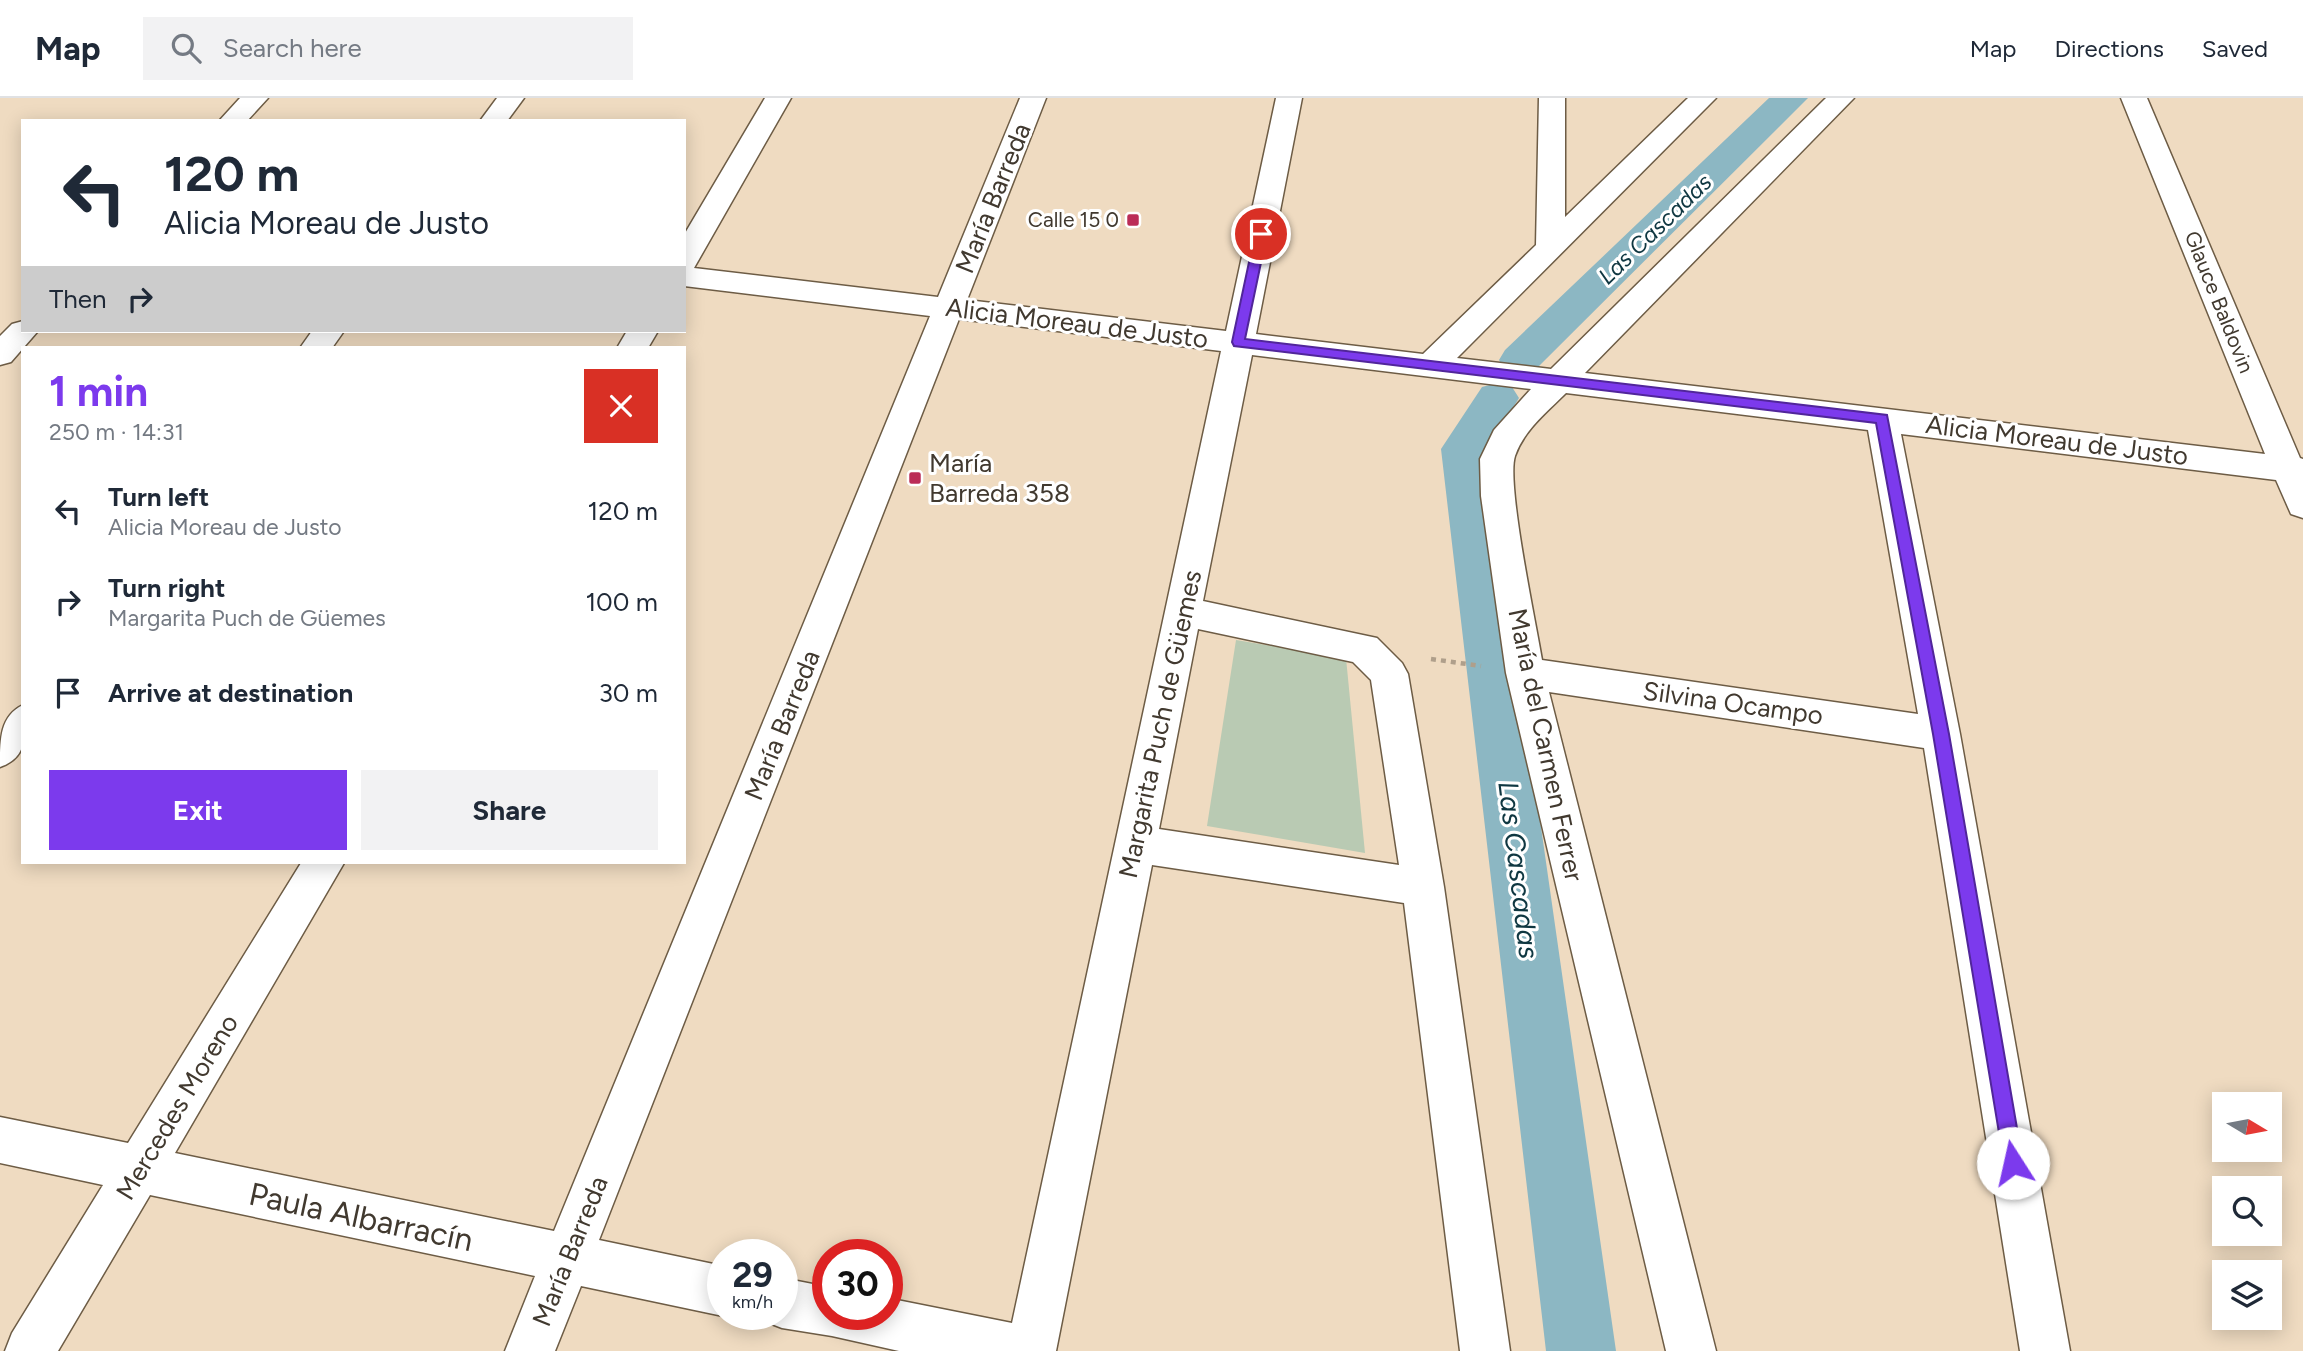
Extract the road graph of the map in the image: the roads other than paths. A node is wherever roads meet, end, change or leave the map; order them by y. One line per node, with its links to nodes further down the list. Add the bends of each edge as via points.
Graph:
1 (255, 98): 10 (street)
2 (511, 98): 11 (street)
3 (778, 98): 13 (street)
4 (1033, 98): 15 (street, María Barreda)
5 (1289, 98): 17 (street, Margarita Puch de Güemes)
6 (1552, 98): 12 (street)
7 (1703, 98): 12 (street)
8 (1841, 98): 20 (street, María del Carmen Ferrer)
9 (2134, 98): 22 (street, Glauce Baldovin)
10 (234, 119)
11 (495, 119)
12 (1551, 246): 19 (street)
13 (686, 258)
14 (686, 276): 15 (street, Alicia Moreau de Justo)
15 (949, 307): 17 (street, Alicia Moreau de Justo); 34 (street, María Barreda)
16 (21, 333): 18 (street)
17 (1238, 342): 19 (street, Alicia Moreau de Justo); 24 (street, Margarita Puch de Güemes)
18 (0, 354)
19 (1430, 366): 20 (street, Alicia Moreau de Justo)
20 (1559, 381): 21 (street, Alicia Moreau de Justo); 25 (street, María del Carmen Ferrer, via 1510,430 1497,459)
21 (1882, 419): 22 (street, Alicia Moreau de Justo); 27 (street)
22 (2295, 470): 23 (street, Glauce Baldovin)
23 (2303, 505)
24 (1183, 611): 29 (street, Margarita Puch de Güemes); 31 (street, via 1364,649 1389,674)
25 (1510, 670): 27 (street, Silvina Ocampo); 42 (street, María del Carmen Ferrer)
26 (21, 724): 28 (street)
27 (1941, 734): 43 (street)
28 (0, 750)
29 (1135, 844): 31 (street); 40 (street, Margarita Puch de Güemes)
30 (322, 864): 33 (street, Mercedes Moreno)
31 (1423, 887): 41 (street)
32 (0, 1140): 33 (street, Paula Albarracín)
33 (138, 1171): 34 (street, Paula Albarracín); 37 (street, Mercedes Moreno)
34 (567, 1259): 35 (street, Paula Albarracín); 38 (street, María Barreda)
35 (707, 1288)
36 (903, 1327): 39 (street)
37 (30, 1351)
38 (530, 1351)
39 (1023, 1351)
40 (1031, 1351)
41 (1485, 1351)
42 (1691, 1351)
43 (2045, 1351)

